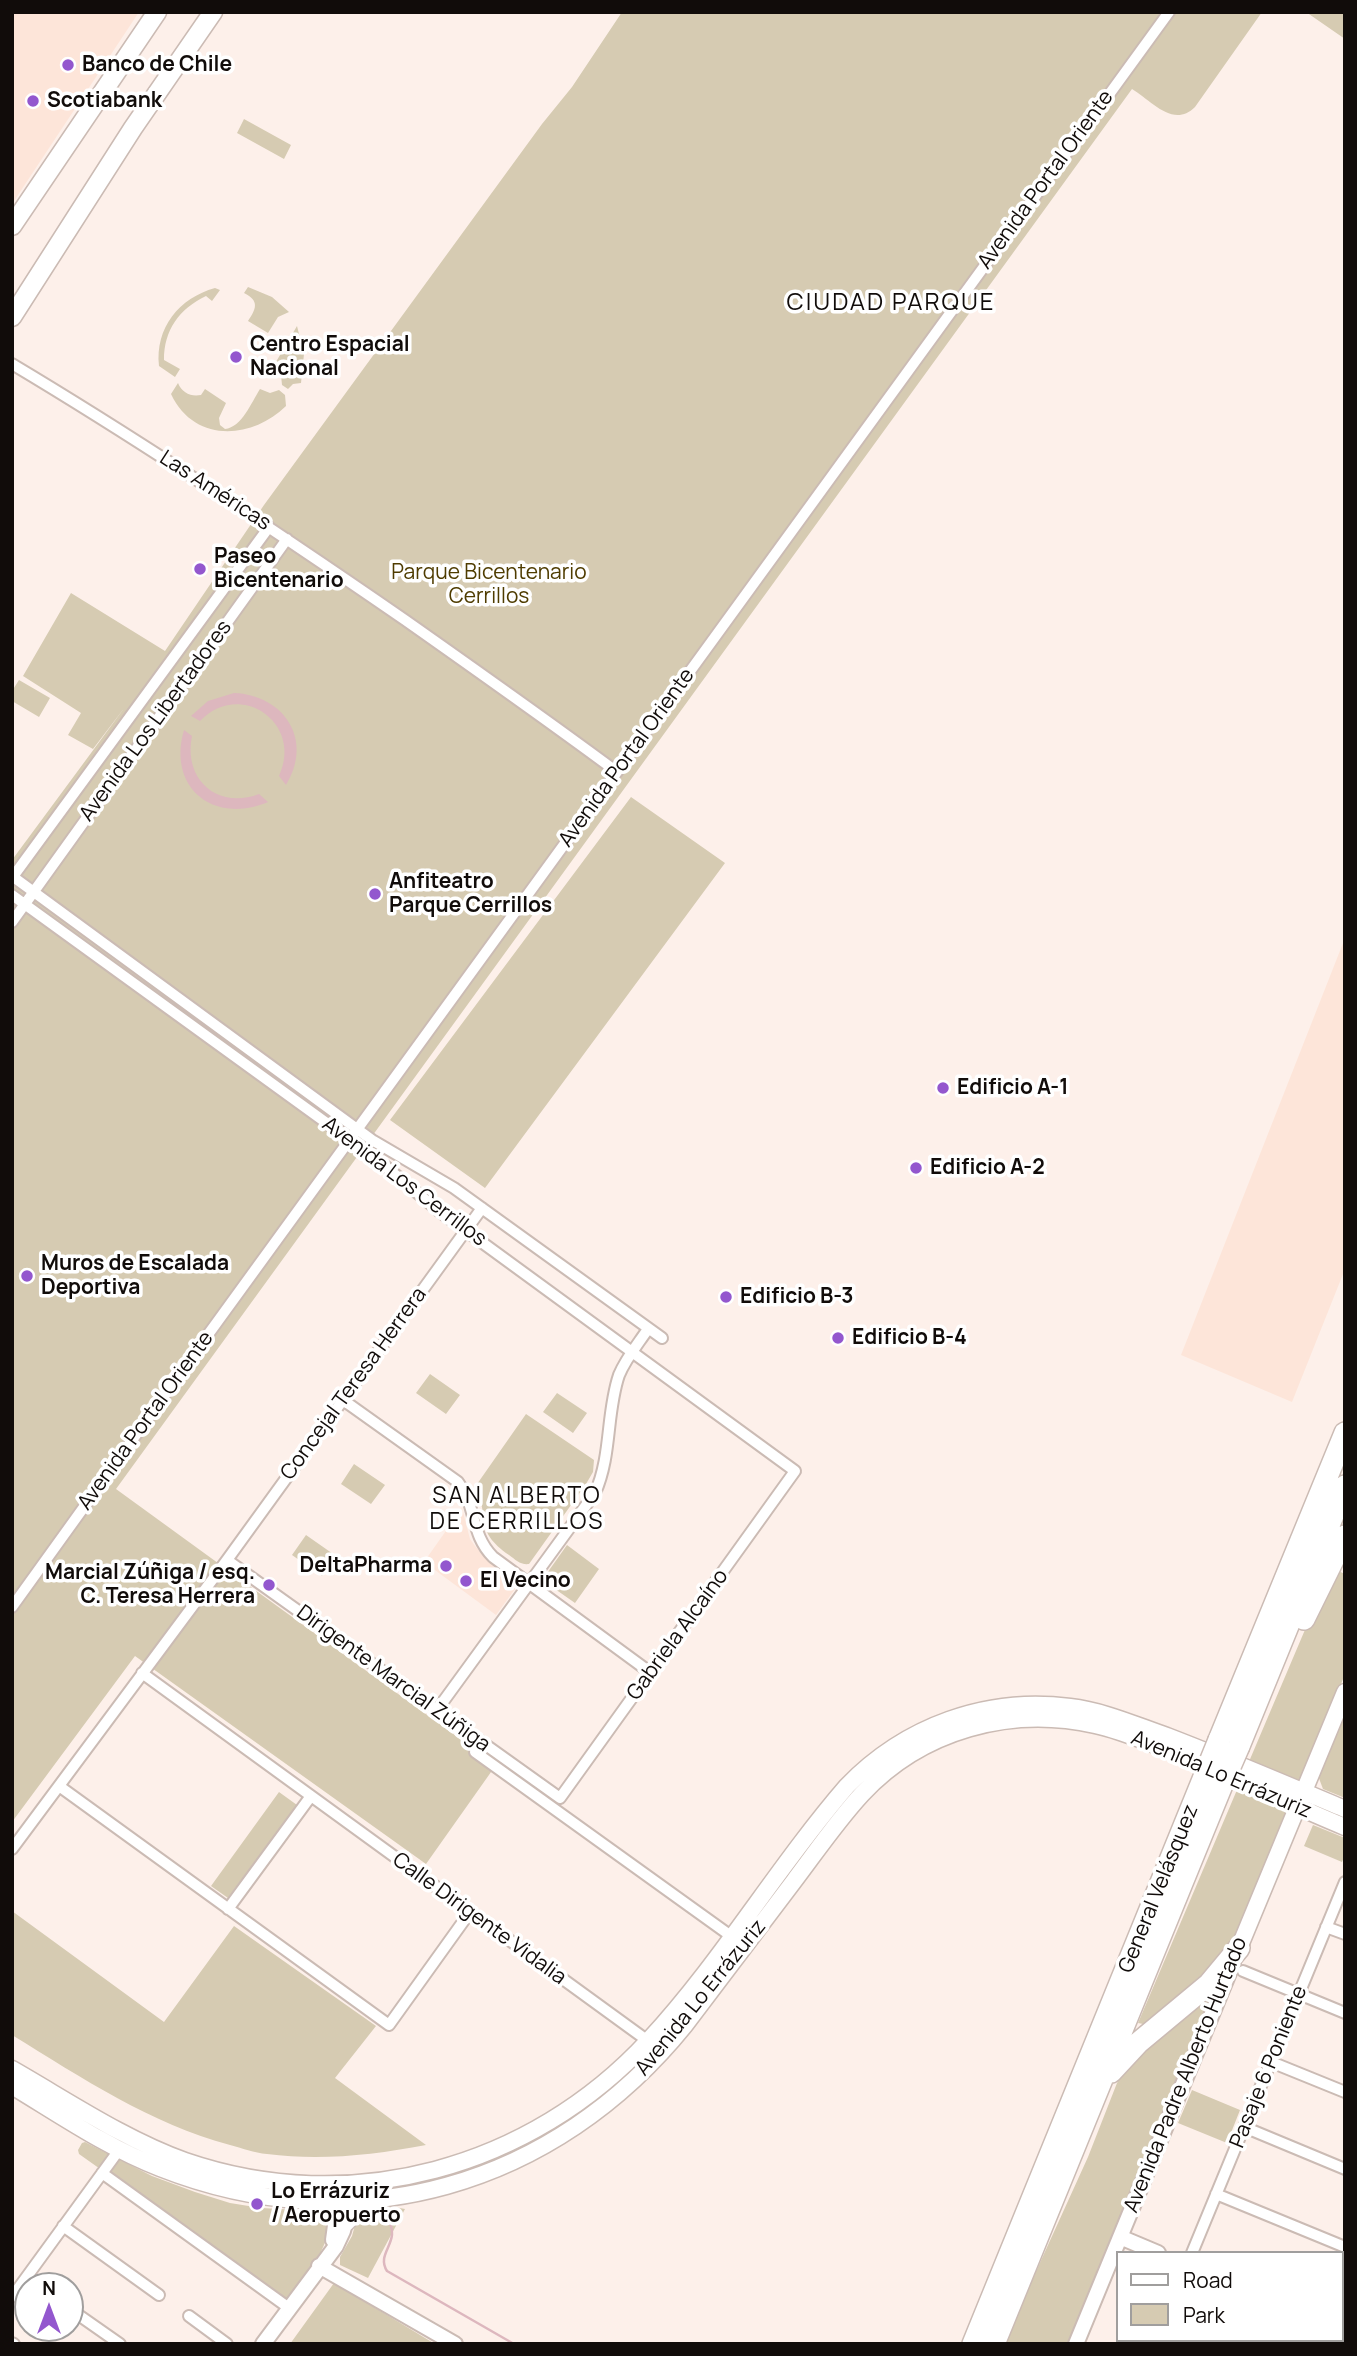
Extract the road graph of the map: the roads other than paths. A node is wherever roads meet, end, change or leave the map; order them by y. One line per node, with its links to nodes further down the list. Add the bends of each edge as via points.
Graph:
1 (157, 12): 4 (main road)
2 (213, 12): 5 (main road)
3 (1169, 12): 9 (street, Avenida Portal Oriente)
4 (12, 226)
5 (12, 317)
6 (12, 364): 7 (street, Las Américas)
7 (269, 527): 8 (street, Las Américas); 10 (street, Avenida Los Libertadores)
8 (288, 539): 9 (street, Las Américas); 11 (street, Avenida Los Libertadores)
9 (617, 772): 15 (street, Avenida Portal Oriente)
10 (13, 877): 11 (street, Avenida Los Cerrillos)
11 (33, 891): 13 (street, Avenida Los Libertadores); 15 (street, Avenida Los Cerrillos)
12 (12, 895): 13 (street, Avenida Los Cerrillos)
13 (25, 904): 14 (street, Avenida Los Libertadores); 16 (street, Avenida Los Cerrillos)
14 (12, 922)
15 (358, 1129): 16 (street, Avenida Portal Oriente); 17 (street, Avenida Los Cerrillos)
16 (350, 1140): 18 (street, Avenida Los Cerrillos); 29 (street, Avenida Portal Oriente)
17 (482, 1208): 18 (street, Concejal Teresa Herrera); 19 (street, Avenida Los Cerrillos)
18 (465, 1230): 21 (street, Avenida Los Cerrillos); 22 (street, Concejal Teresa Herrera)
19 (648, 1329): 20 (street, Avenida Los Cerrillos); 21 (street)
20 (662, 1338)
21 (632, 1352): 24 (street, Avenida Los Cerrillos); 28 (street, via 615,1389 601,1479 587,1506)
22 (343, 1400): 27 (street, Concejal Teresa Herrera); 28 (street, via 458,1482 485,1548)
23 (1345, 1433): 35 (highway, General Velásquez)
24 (795, 1471): 30 (street, Gabriela Alcaíno)
25 (1345, 1486): 33 (highway, General Velásquez)
26 (1345, 1536): 33 (highway)
27 (227, 1560): 31 (street, Concejal Teresa Herrera); 34 (street, Dirigente Marcial Zúñiga)
28 (529, 1583): 30 (street); 34 (street)
29 (12, 1607)
30 (652, 1672): 40 (street, Gabriela Alcaíno)
31 (142, 1673): 38 (street, Concejal Teresa Herrera); 39 (street, Calle Dirigente Vidalia)
32 (1345, 1692): 41 (main road, Avenida Padre Alberto Hurtado)
33 (1254, 1709): 35 (highway, General Velásquez)
34 (437, 1710): 40 (street, Dirigente Marcial Zúñiga)
35 (1229, 1743): 37 (highway, General Velásquez, bridge)
36 (475, 1752): 50 (street)
37 (1213, 1781): 60 (highway, General Velásquez); 86 (highway, General Velásquez)
38 (59, 1786): 44 (street, Concejal Teresa Herrera); 46 (street)
39 (311, 1796): 46 (street); 47 (street, Calle Dirigente Vidalia)
40 (560, 1798)
41 (1299, 1799): 42 (main road); 43 (main road, Avenida Lo Errázuriz); 50 (main road, Avenida Lo Errázuriz, via 1255,1770 1088,1710 1031,1704 967,1714 913,1735 867,1765 825,1811); 51 (main road, Avenida Padre Alberto Hurtado); 67 (main road, Avenida Lo Errázuriz, via 1096,1725 1020,1719 983,1724 941,1738 898,1763 862,1794 671,2041 608,2103 554,2140 495,2170 434,2190)
42 (1345, 1809)
43 (1345, 1827)
44 (12, 1849)
45 (1345, 1882): 48 (street, Pasaje 6 Poniente)
46 (228, 1909): 47 (street, via 389,2025)
47 (470, 1912): 55 (street, Calle Dirigente Vidalia)
48 (1326, 1927): 49 (street); 53 (street, Pasaje 6 Poniente)
49 (1345, 1934)
50 (732, 1936): 55 (main road, Avenida Lo Errázuriz)
51 (1239, 1948): 60 (highway, via 1209,1984 1132,2049); 71 (street, Avenida Padre Alberto Hurtado)
52 (1244, 1971): 53 (street)
53 (1298, 1994): 54 (street); 56 (street, Pasaje 6 Poniente)
54 (1345, 2013)
55 (648, 2041): 65 (main road, Avenida Lo Errázuriz, via 582,2101 513,2143 432,2171)
56 (1271, 2062): 59 (street); 61 (street, Pasaje 6 Poniente)
57 (12, 2069): 65 (main road, Avenida Lo Errázuriz, via 134,2139 185,2161 257,2179)
58 (12, 2086): 62 (main road, Avenida Lo Errázuriz)
59 (1345, 2092)
60 (1095, 2097): 87 (highway, General Velásquez)
61 (1244, 2127): 63 (street); 66 (street, Pasaje 6 Poniente)
62 (120, 2150): 64 (street); 68 (main road, Avenida Lo Errázuriz, via 217,2187 281,2198)
63 (1345, 2169)
64 (102, 2174): 70 (street); 79 (street)
65 (342, 2183): 68 (street)
66 (1216, 2194): 72 (street); 75 (street, Pasaje 6 Poniente)
67 (369, 2200): 68 (main road, Avenida Lo Errázuriz); 69 (main road)
68 (342, 2201): 69 (street); 73 (street)
69 (346, 2223): 73 (street)
70 (63, 2226): 77 (street); 78 (street)
71 (1119, 2237): 74 (street); 88 (street, Avenida Padre Alberto Hurtado)
72 (1345, 2248)
73 (330, 2251): 76 (street)
74 (1153, 2251)
75 (1193, 2251)
76 (319, 2266): 79 (street); 85 (street)
77 (30, 2272)
78 (159, 2294)
79 (289, 2308): 84 (street)
80 (189, 2316): 83 (street)
81 (84, 2319): 82 (street)
82 (120, 2344)
83 (227, 2344)
84 (263, 2344)
85 (455, 2344)
86 (973, 2344)
87 (994, 2344)
88 (1076, 2344)

